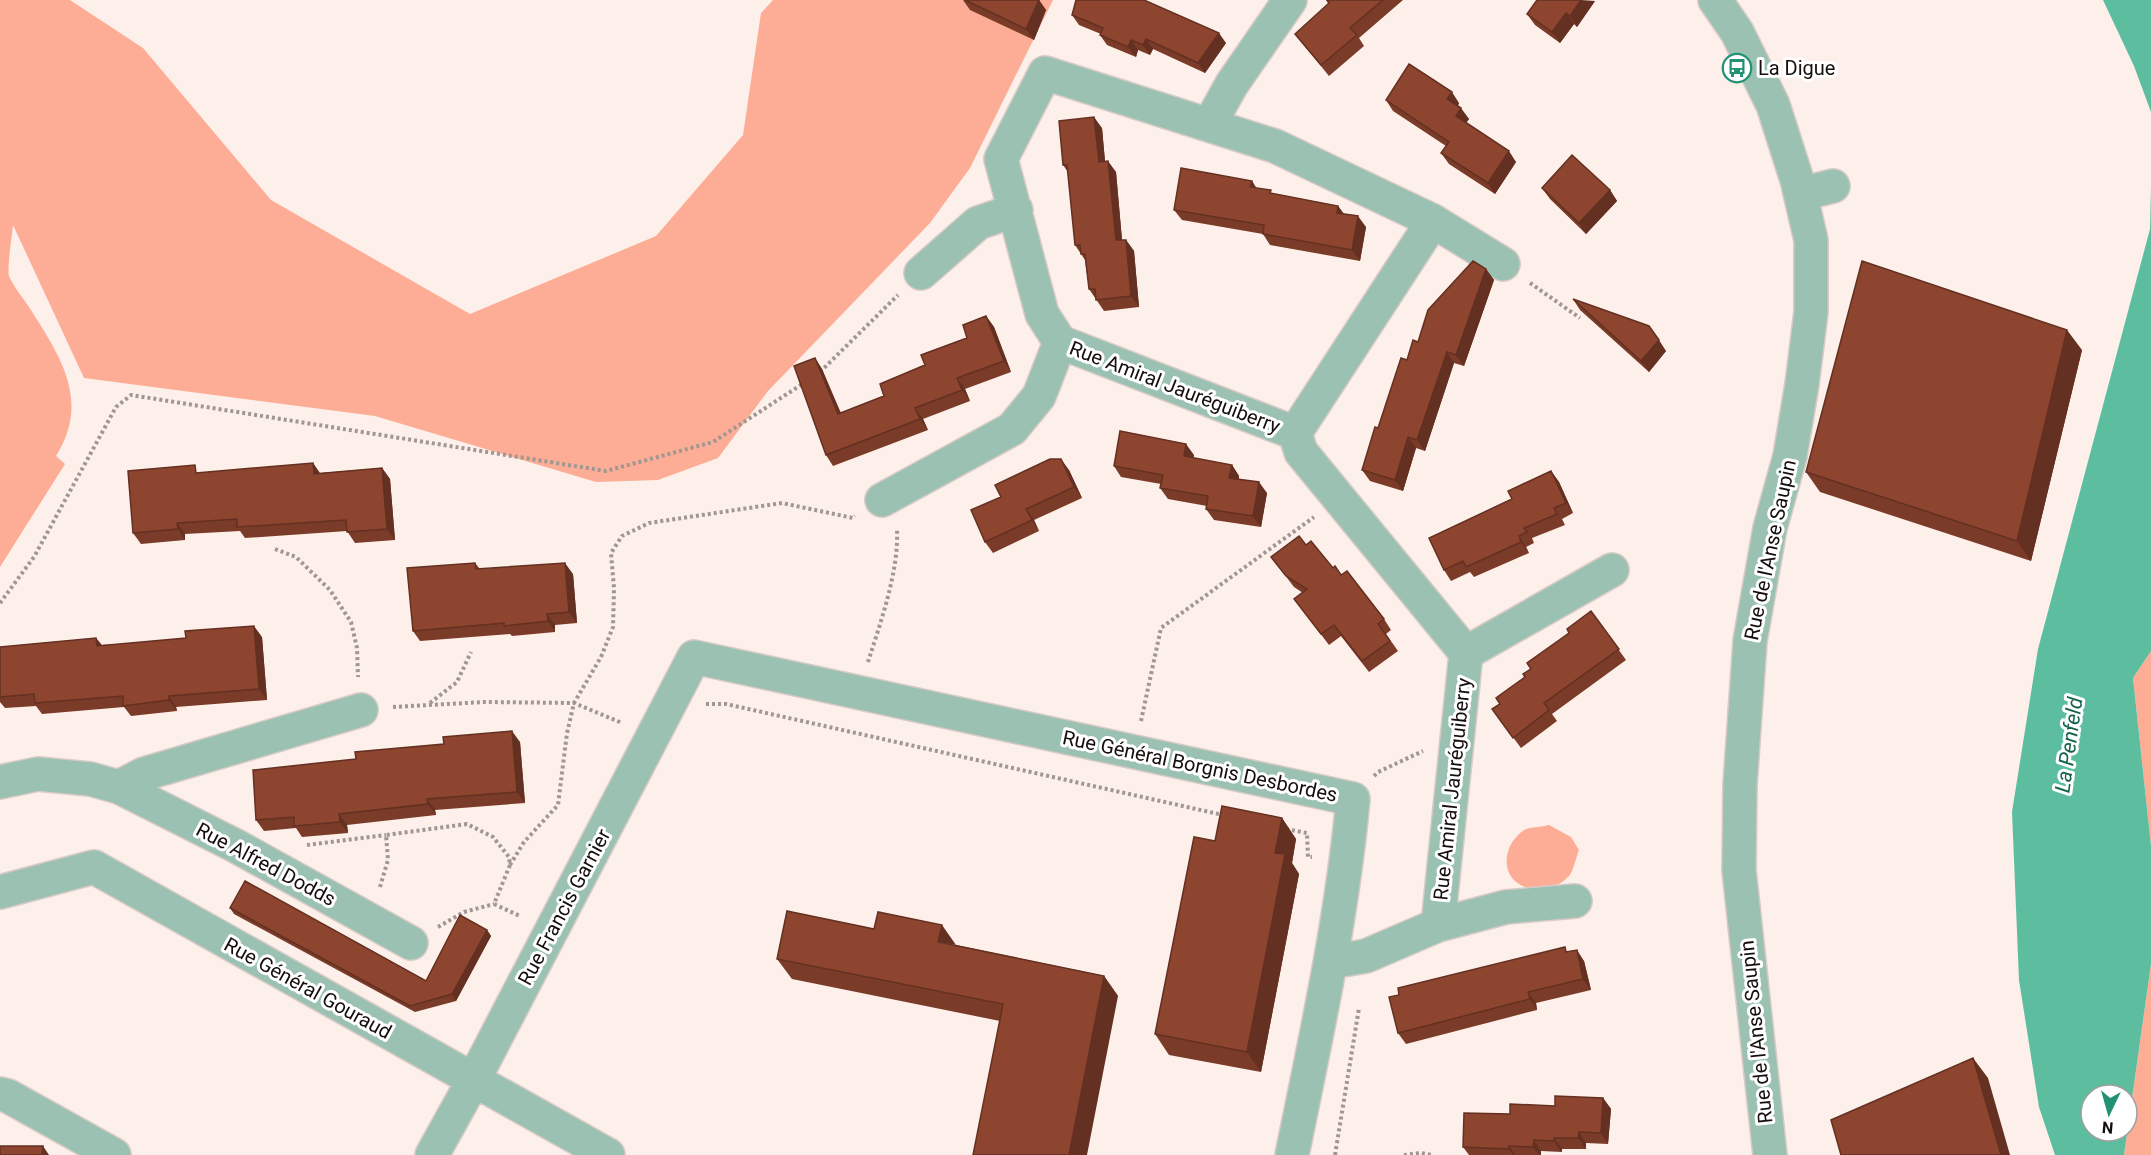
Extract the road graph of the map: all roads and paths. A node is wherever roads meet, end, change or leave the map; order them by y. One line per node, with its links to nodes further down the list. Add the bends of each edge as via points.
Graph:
1 (1290, 0): 3 (street)
2 (1715, 0): 5 (street, Rue de l'Anse Saupin, via 1737,32 1773,105)
3 (1209, 125): 6 (street, via 1045,73 1001,159); 7 (street, via 1275,146)
4 (1833, 186): 5 (street)
5 (1801, 194): 59 (street, Rue de l'Anse Saupin, via 1811,240 1811,312 1790,456 1770,528 1750,640 1740,784 1739,870)
6 (1016, 210): 9 (street, via 978,223); 11 (street, via 1042,314)
7 (1433, 221): 8 (street); 14 (street)
8 (1503, 264): 10 (path)
9 (921, 273): 12 (path)
10 (1580, 318)
11 (1060, 342): 14 (street, Rue Amiral Jauréguiberry); 16 (street, Rue Amiral Jauréguiberry, via 1039,396 1012,429)
12 (817, 375)
13 (808, 381): 20 (path, via 713,441 606,471 131,395 116,407 34,557)
14 (1295, 433): 15 (street, Rue Amiral Jauréguiberry, via 1301,452)
15 (1339, 499): 23 (street, Rue Amiral Jauréguiberry); 25 (path, via 1161,628)
16 (882, 500): 26 (path, via 853,518 782,503 649,523 622,536 611,553 613,627 601,657)
17 (275, 549): 29 (path, via 296,557 330,590 351,622)
18 (898, 549): 21 (path)
19 (1612, 570): 23 (street, Rue Amiral Jauréguiberry)
20 (0, 603)
21 (881, 622)
22 (471, 652): 27 (path, via 457,682)
23 (1466, 653): 45 (street, Rue Amiral Jauréguiberry)
24 (694, 657): 38 (street, Rue Général Borgnis Desbordes, via 1353,799); 46 (street, Rue Francis Garnier)
25 (1150, 682)
26 (574, 703): 27 (path); 30 (path); 39 (path, via 558,804 524,842)
27 (429, 704): 29 (path)
28 (700, 704): 35 (path, via 726,704)
29 (362, 710): 34 (street, via 144,774)
30 (601, 715)
31 (1432, 747): 32 (path, via 1378,772)
32 (1370, 780)
33 (0, 782): 34 (street, Rue Alfred Dodds, via 38,774 90,779)
34 (119, 787): 40 (street, Rue Alfred Dodds)
35 (1227, 815)
36 (1284, 828): 38 (path, via 1307,833 1308,857)
37 (386, 835): 39 (path, via 467,824 493,837 509,857); 40 (path, via 295,847); 44 (path, via 388,860 384,876)
38 (1347, 862): 49 (street, Rue Général Borgnis Desbordes)
39 (510, 865): 43 (path)
40 (280, 871): 44 (street, Rue Alfred Dodds)
41 (0, 892): 50 (street, Rue Général Gouraud, via 94,867)
42 (1575, 901): 45 (street, Rue Amiral Jauréguiberry, via 1506,907)
43 (494, 904): 46 (path); 47 (path, via 464,912)
44 (364, 917): 47 (street, Rue Alfred Dodds)
45 (1438, 925): 48 (street, Rue Amiral Jauréguiberry)
46 (552, 931): 50 (street, Rue Francis Garnier)
47 (411, 943)
48 (1366, 956): 49 (street, Rue Amiral Jauréguiberry); 56 (path)
49 (1331, 962): 55 (street, Rue Général Borgnis Desbordes)
50 (474, 1081): 53 (street, Rue Francis Garnier); 54 (street, Rue Général Gouraud)
51 (0, 1094): 52 (street)
52 (114, 1155)
53 (432, 1155)
54 (608, 1155)
55 (1292, 1155)
56 (1335, 1155)
57 (1404, 1155): 58 (path)
58 (1433, 1155)
59 (1770, 1155)

